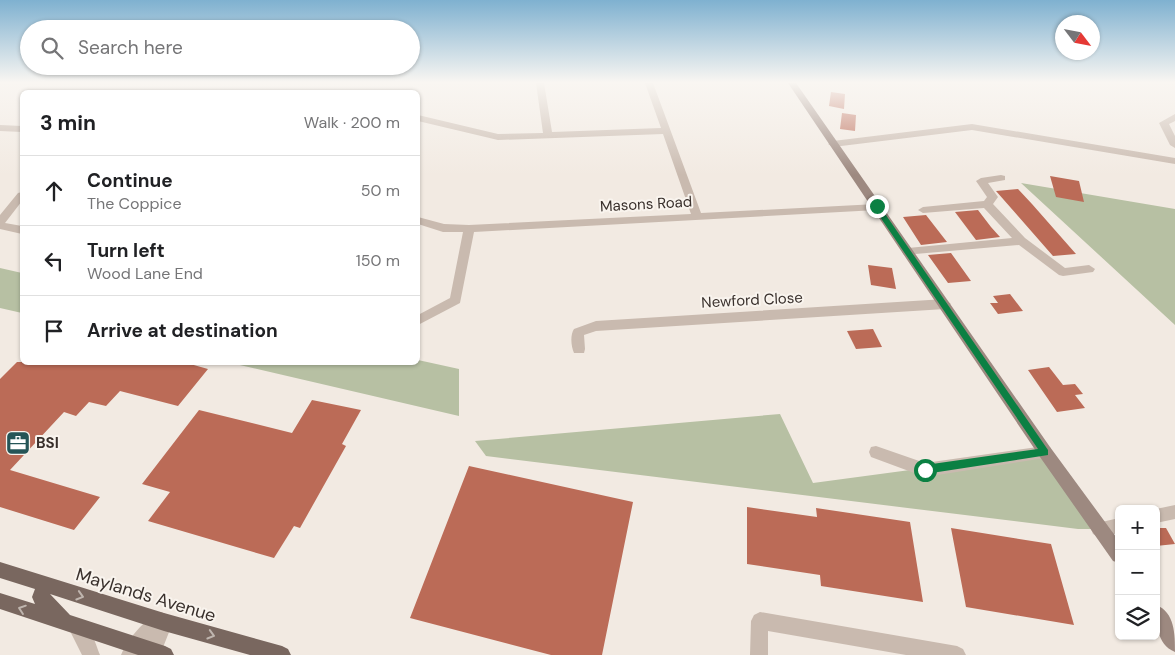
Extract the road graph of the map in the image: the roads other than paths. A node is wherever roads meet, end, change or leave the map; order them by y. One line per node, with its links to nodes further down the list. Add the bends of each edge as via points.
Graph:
1 (545, 114): 9 (street)
2 (660, 114): 8 (street)
3 (813, 114): 10 (street)
4 (1175, 117): 11 (street, via 1164,123)
5 (420, 118): 9 (street, via 498,137)
6 (0, 128): 7 (street)
7 (20, 129)
8 (666, 131): 9 (street); 18 (street)
9 (548, 136)
10 (833, 144): 12 (street, via 972,127); 16 (street)
11 (1175, 145)
12 (1175, 161)
13 (1000, 178): 15 (street, via 981,181 993,198)
14 (20, 199): 20 (street)
15 (987, 204): 17 (street); 23 (street)
16 (877, 206): 18 (street, Masons Road); 24 (street)
17 (923, 210)
18 (697, 216): 22 (street, Masons Road)
19 (420, 221): 22 (street, Masons Road, via 444,228)
20 (0, 224): 21 (street)
21 (20, 229)
22 (469, 229): 27 (street, via 456,300)
23 (1021, 241): 24 (street); 25 (street, via 1064,272)
24 (908, 252): 26 (street)
25 (1090, 269)
26 (945, 304): 28 (street, Newford Close, via 596,326 578,332); 30 (street)
27 (420, 319)
28 (579, 349)
29 (876, 452): 30 (street, via 925,470)
30 (1045, 452): 34 (street)
31 (1175, 512): 32 (street)
32 (1160, 515)
33 (1115, 526): 34 (street)
34 (1099, 529): 35 (street)
35 (1115, 550)
36 (0, 570): 37 (main road, Maylands Avenue)
37 (45, 584): 40 (main road, Maylands Avenue, one-way to 40); 41 (main road, via 40,597)
38 (0, 601): 41 (main road, one-way to 38)
39 (1160, 619): 42 (street)
40 (162, 621): 43 (street); 44 (main road, Maylands Avenue, one-way to 44); 45 (street)
41 (71, 625): 43 (main road); 46 (street, via 86,640)
42 (1175, 643)
43 (132, 651): 45 (main road)
44 (261, 652): 47 (main road, Maylands Avenue)
45 (157, 654)
46 (91, 655)
47 (282, 655)
48 (760, 655): 49 (street, via 760,621)
49 (957, 655)

